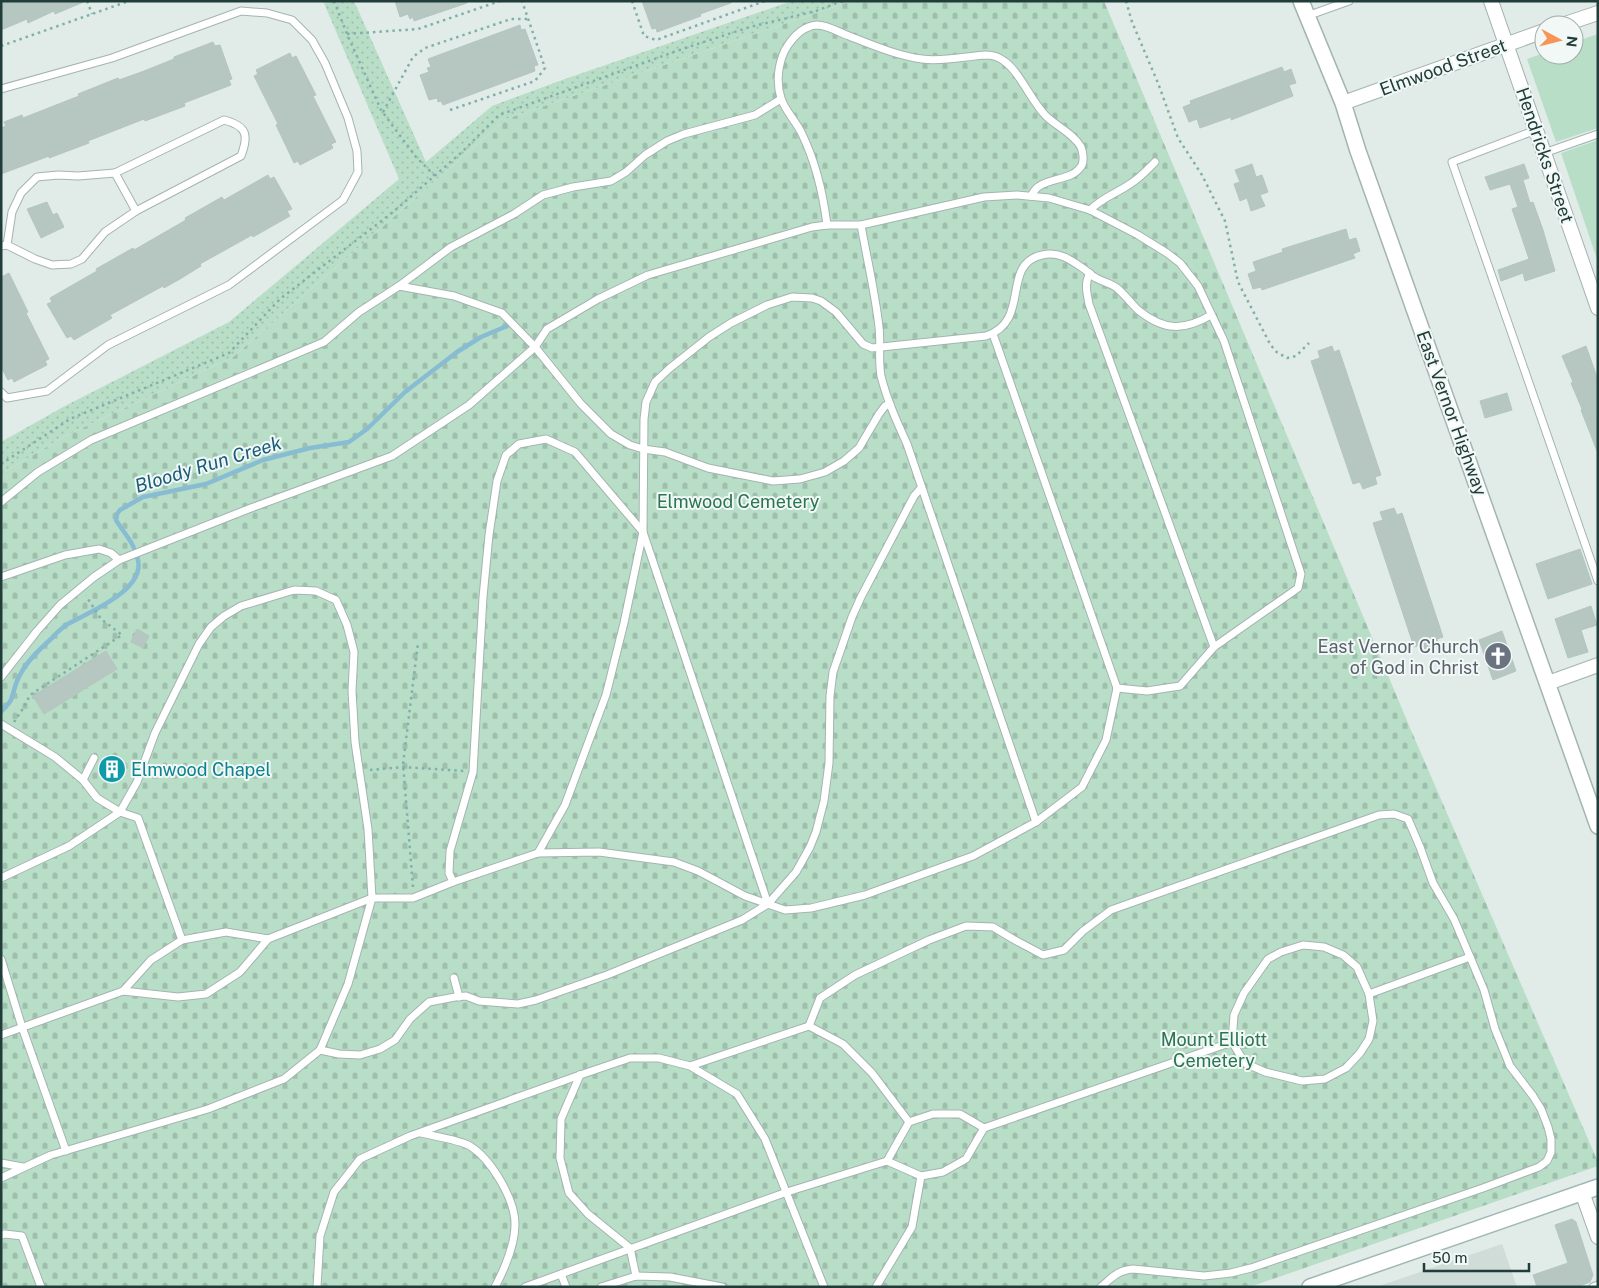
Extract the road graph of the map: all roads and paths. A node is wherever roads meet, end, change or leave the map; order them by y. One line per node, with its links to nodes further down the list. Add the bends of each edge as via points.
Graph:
1 (87, 1): 14 (path)
2 (129, 1): 14 (path)
3 (334, 1): 18 (path)
4 (500, 1): 18 (path, via 418,29)
5 (522, 1): 17 (path)
6 (632, 1): 7 (path, via 644,36 656,40)
7 (765, 1)
8 (842, 1): 32 (path, via 684,48 500,116)
9 (1126, 1): 44 (path, via 1178,138 1202,175 1225,221 1238,282 1269,342 1275,351 1287,358 1296,356)
10 (1301, 1): 15 (street, East Vernor Highway)
11 (1349, 1): 15 (lane)
12 (1491, 1): 20 (street, Hendricks Street)
13 (1598, 13): 16 (street)
14 (92, 14): 21 (path)
15 (1307, 16): 24 (street, East Vernor Highway)
16 (1584, 18)
17 (528, 19): 25 (path, via 545,68 535,81); 26 (path, via 511,19 425,48 413,57)
18 (347, 34): 26 (path)
19 (1534, 34): 20 (street, Elmwood Street)
20 (1506, 44): 24 (street, Elmwood Street); 27 (street, Hendricks Street)
21 (1, 46)
22 (1, 90): 47 (lane, via 112,58 241,11 267,13 292,20 317,48 348,118 358,172 343,200 229,285 108,345 47,391 7,398)
23 (781, 99): 33 (lane, via 778,77 784,52 795,36 816,25 923,60 993,55 1010,66 1037,106 1077,142 1083,153 1078,171 1046,182); 36 (lane, via 802,133 814,161); 40 (lane, via 755,114 666,141 611,181 543,195 514,214 450,246)
24 (1343, 103): 62 (street, East Vernor Highway)
25 (450, 110)
26 (383, 112): 32 (path, via 416,158)
27 (1536, 130): 29 (street, Hendricks Street); 56 (lane, via 1452,162)
28 (1598, 134): 29 (lane)
29 (1544, 153): 41 (street, Hendricks Street)
30 (1154, 162): 34 (lane, via 1130,184)
31 (115, 173): 35 (lane); 35 (lane, via 224,120 242,128 246,135 242,156); 38 (lane, via 38,177 21,192 12,212)
32 (435, 176): 50 (path, via 280,299 229,353 70,419)
33 (1030, 196): 34 (lane); 37 (lane, via 984,197)
34 (1090, 210): 42 (lane, via 1138,235 1180,263 1198,286)
35 (136, 211): 38 (lane, via 105,232 82,258 71,264 52,266)
36 (827, 225): 37 (lane); 45 (lane, via 648,275 547,329)
37 (861, 225): 46 (lane)
38 (4, 246)
39 (1090, 273): 42 (lane, via 1115,287 1138,310 1162,324 1190,326); 43 (lane, via 1057,254 1031,259 1019,276 1009,317 1004,326); 59 (lane, via 1086,279 1089,304)
40 (399, 286): 45 (lane, via 454,296 502,313); 52 (lane, via 359,312 324,342 91,440 38,472)
41 (1598, 308)
42 (1211, 315): 59 (lane, via 1224,341 1301,574 1298,588)
43 (993, 334): 46 (lane); 63 (lane)
44 (1309, 343)
45 (535, 347): 49 (lane, via 595,419 617,438); 54 (lane, via 469,405 392,456)
46 (880, 347): 48 (lane, via 879,362); 49 (lane, via 863,344 836,312 821,301 792,297 767,304 709,337 655,382 646,402)
47 (1, 392)
48 (890, 404): 49 (lane, via 882,410 852,455 834,468 800,479 761,479 708,468 665,452); 51 (lane)
49 (643, 449): 53 (lane)
50 (1, 464)
51 (921, 488): 71 (lane); 78 (lane, via 873,572 852,617 833,672 829,763 816,832 796,872)
52 (1, 502)
53 (643, 532): 68 (lane, via 575,452 546,439 519,444 506,455 497,481 488,535); 73 (lane, via 606,695 565,805); 78 (lane)
54 (119, 560): 55 (lane, via 99,549 66,555); 61 (lane, via 60,605)
55 (1, 577)
56 (1598, 581)
57 (93, 606): 64 (path, via 101,619 122,635 30,694 24,707)
58 (418, 643): 66 (path)
59 (1214, 647): 63 (lane, via 1180,686 1147,691)
60 (1598, 665): 62 (street)
61 (1, 677)
62 (1548, 683): 72 (street, East Vernor Highway)
63 (1117, 688): 71 (lane, via 1106,740 1082,787)
64 (4, 726): 69 (lane)
65 (94, 758): 69 (lane)
66 (403, 767): 67 (path); 68 (path); 77 (path)
67 (359, 771): 70 (lane, via 352,691 354,652 347,625 336,600 316,591 294,590 241,606 211,627 155,733 137,782); 76 (lane, via 368,829)
68 (473, 772): 75 (lane, via 450,851 449,873)
69 (83, 780): 70 (lane, via 97,798)
70 (120, 812): 74 (lane, via 69,846); 80 (lane, via 138,818)
71 (1036, 822): 78 (lane, via 973,856 865,895 803,910 785,910)
72 (1598, 826)
73 (538, 853): 75 (lane); 78 (lane, via 599,852 674,862)
74 (1, 878)
75 (453, 882): 77 (lane)
76 (372, 898): 77 (lane); 79 (lane); 91 (lane, via 348,984)
77 (414, 898)
78 (768, 904): 86 (lane, via 742,920 536,1000 518,1004)
79 (268, 939): 80 (lane, via 226,932); 84 (lane, via 240,972 206,994 178,998)
80 (182, 940): 84 (lane, via 151,960)
81 (1470, 957): 85 (lane); 87 (lane, via 1433,882 1408,819 1394,814 1379,815 1111,910 1082,931 1064,950 1043,955 993,927 966,926 855,975 820,998); 121 (lane, via 1510,1066 1537,1103 1548,1127 1551,1152 1547,1161 1483,1188 1251,1268 1204,1276 1133,1269 1119,1272)
82 (1, 959): 88 (lane)
83 (454, 978): 86 (lane)
84 (123, 991): 88 (lane)
85 (1369, 994): 90 (lane, via 1373,1021 1369,1039 1346,1068 1325,1080 1302,1081 1266,1072 1245,1063); 90 (lane, via 1357,967 1342,955 1324,947 1303,945 1281,952 1268,959 1244,992 1234,1015)
86 (459, 997): 91 (lane, via 429,1002 410,1019 395,1040 380,1049 360,1056)
87 (809, 1026): 92 (lane); 94 (lane, via 843,1044 872,1073)
88 (22, 1027): 89 (lane); 97 (lane)
89 (1, 1035)
90 (1232, 1042): 95 (lane)
91 (320, 1050): 97 (lane, via 284,1079 208,1110)
92 (690, 1066): 93 (lane, via 659,1058 630,1058); 104 (lane, via 737,1094 765,1139)
93 (580, 1075): 96 (lane); 108 (lane, via 561,1119 560,1158 569,1193 588,1214)
94 (908, 1122): 95 (lane, via 933,1114 960,1114); 98 (lane)
95 (984, 1128): 101 (lane, via 966,1159 943,1172)
96 (420, 1133): 113 (lane, via 360,1159 334,1192 320,1236); 114 (lane, via 469,1145 488,1160 509,1198 515,1224 511,1247)
97 (66, 1151): 100 (lane)
98 (887, 1161): 101 (lane); 104 (lane)
99 (1, 1164): 100 (lane)
100 (23, 1167): 102 (lane)
101 (920, 1176): 120 (lane, via 912,1227)
102 (1, 1178)
103 (1598, 1187): 105 (street)
104 (787, 1192): 108 (lane); 119 (lane)
105 (1582, 1192): 107 (street); 122 (street)
106 (1, 1235): 112 (lane, via 22,1236)
107 (1598, 1237)
108 (630, 1248): 109 (lane); 110 (lane)
109 (561, 1274): 115 (lane); 116 (lane)
110 (636, 1276): 117 (lane); 118 (lane, via 670,1277)
111 (1598, 1285): 123 (lane)
112 (41, 1287)
113 (317, 1287)
114 (495, 1287)
115 (525, 1287)
116 (566, 1287)
117 (601, 1287)
118 (722, 1287)
119 (824, 1287)
120 (876, 1287)
121 (1101, 1287)
122 (1310, 1287)
123 (1593, 1287)

